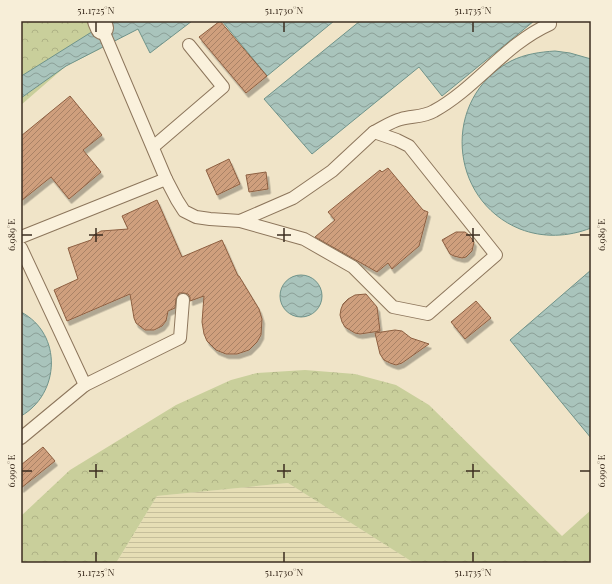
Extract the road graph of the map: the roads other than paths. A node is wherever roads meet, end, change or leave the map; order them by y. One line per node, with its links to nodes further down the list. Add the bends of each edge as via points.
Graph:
1 (550, 24): 4 (lane, via 536,30 453,98 432,112 399,119)
2 (103, 31): 5 (lane)
3 (190, 45): 5 (lane, via 223,87)
4 (374, 132): 7 (lane, via 332,171 293,198); 7 (lane, via 409,146 496,255 428,314 393,307 353,267 304,239)
5 (153, 147): 6 (lane)
6 (166, 179): 7 (lane, via 184,211 196,217); 8 (lane)
7 (240, 221)
8 (21, 237)
9 (21, 248): 11 (lane)
10 (183, 300): 11 (lane, via 180,338)
11 (85, 384): 12 (lane)
12 (21, 438)

